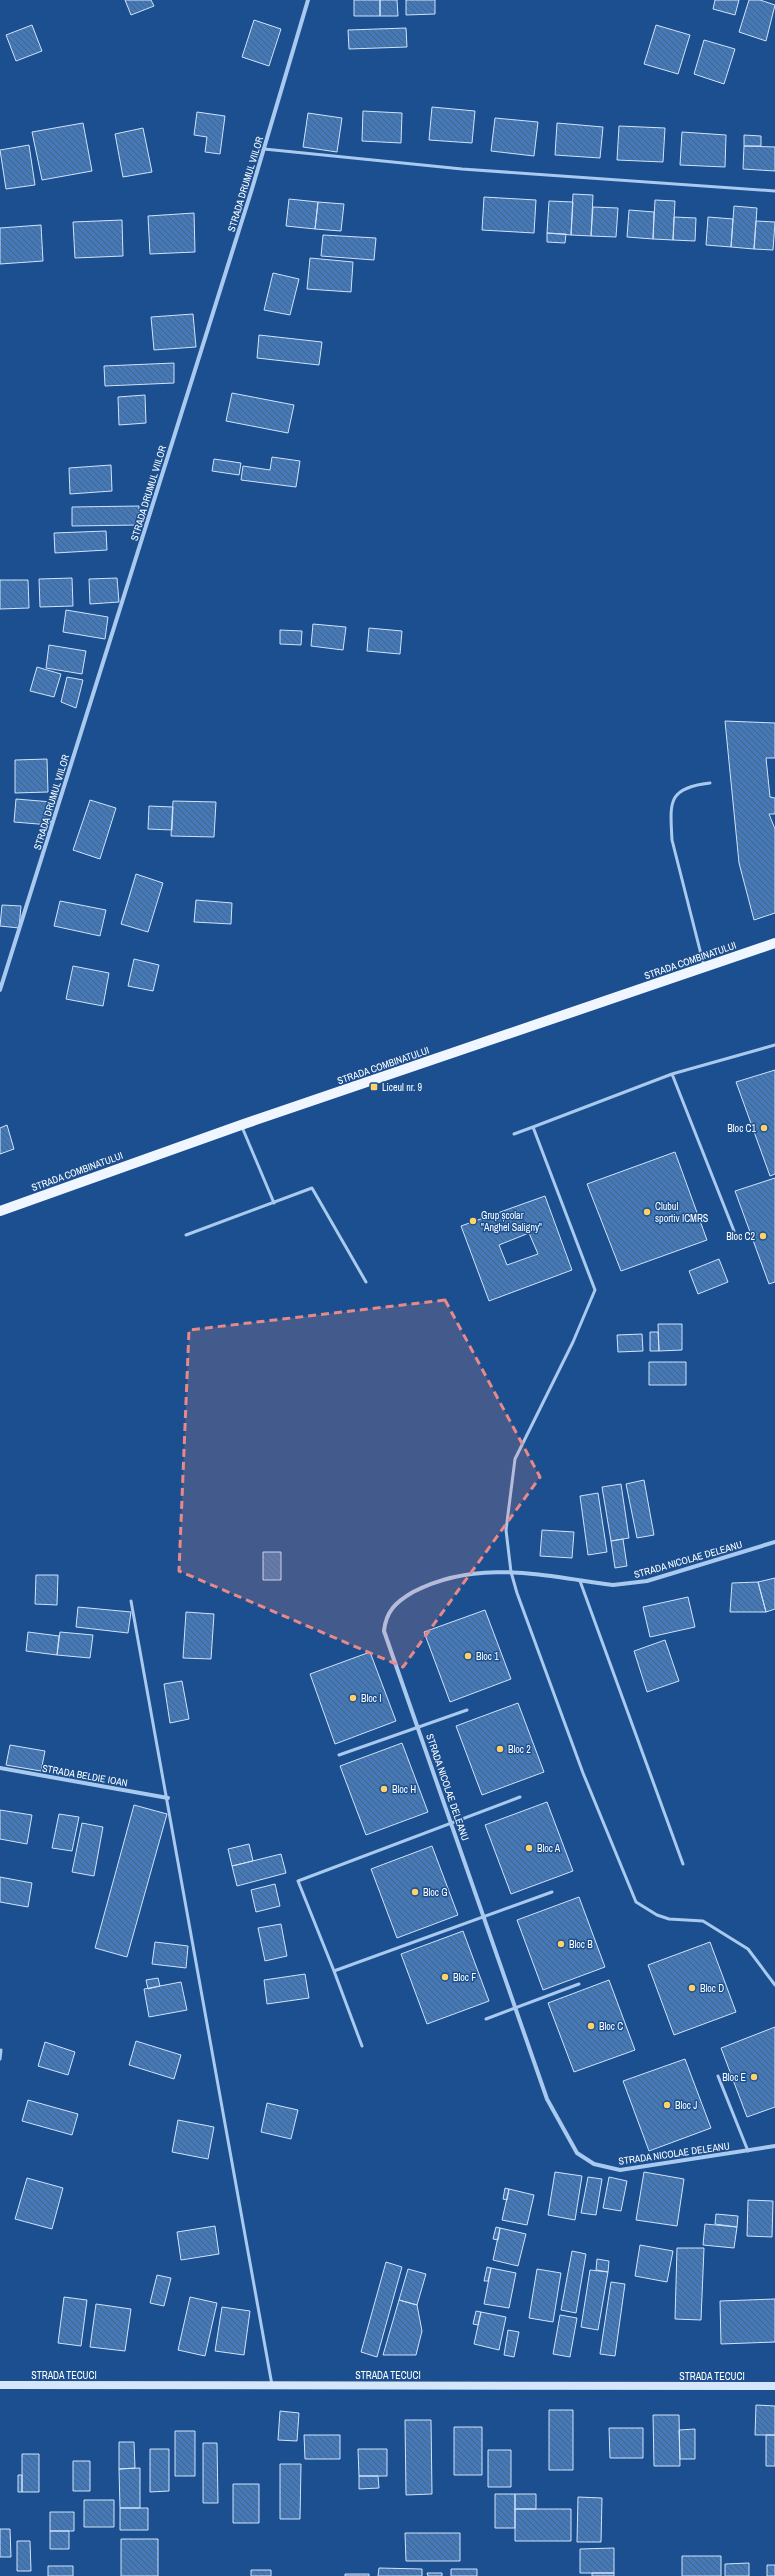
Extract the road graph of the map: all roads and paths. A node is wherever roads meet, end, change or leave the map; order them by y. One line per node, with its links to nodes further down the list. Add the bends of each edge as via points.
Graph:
1 (308, 0): 2 (street, STRADA DRUMUL VIILOR)
2 (264, 149): 3 (lane, via 462,169); 7 (street, STRADA DRUMUL VIILOR)
3 (775, 191)
4 (710, 783): 6 (lane, via 690,785 679,791 673,801 671,820 672,840)
5 (775, 943): 6 (main road, STRADA COMBINATULUI)
6 (704, 968): 10 (main road, STRADA COMBINATULUI)
7 (0, 988)
8 (775, 1045): 9 (lane)
9 (672, 1074): 11 (lane); 15 (lane)
10 (241, 1125): 13 (lane); 14 (main road, STRADA COMBINATULUI)
11 (533, 1127): 12 (lane); 19 (lane, via 595,1290 573,1342 515,1459 506,1530)
12 (514, 1134)
13 (274, 1203): 16 (lane); 17 (lane, via 312,1188)
14 (0, 1212)
15 (734, 1231)
16 (186, 1235)
17 (366, 1282)
18 (775, 1542): 20 (street, STRADA NICOLAE DELEANU, via 647,1581 613,1585)
19 (511, 1572): 20 (street, STRADA NICOLAE DELEANU); 23 (street, STRADA NICOLAE DELEANU, via 471,1572 428,1585 404,1597 385,1617 384,1631); 34 (lane, via 583,1773 636,1902 669,1919 703,1921 748,1949)
20 (580, 1581): 29 (lane)
21 (131, 1601): 27 (lane)
22 (467, 1710): 23 (lane)
23 (418, 1728): 24 (lane); 28 (street, STRADA NICOLAE DELEANU)
24 (339, 1755)
25 (0, 1768): 27 (street, STRADA BELDIE IOAN)
26 (520, 1797): 28 (lane)
27 (168, 1798): 44 (lane)
28 (452, 1823): 31 (street, STRADA NICOLAE DELEANU); 32 (lane, via 298,1881)
29 (683, 1864)
30 (552, 1892): 31 (lane)
31 (483, 1915): 32 (lane); 35 (street, STRADA NICOLAE DELEANU)
32 (334, 1971): 37 (lane)
33 (579, 1984): 35 (lane)
34 (775, 1985)
35 (517, 2008): 36 (lane); 42 (street, STRADA NICOLAE DELEANU, via 554,2112 577,2153 594,2164 620,2170)
36 (486, 2019)
37 (362, 2046)
38 (2, 2050): 39 (lane)
39 (0, 2059)
40 (718, 2076): 42 (lane)
41 (775, 2146): 42 (street, STRADA NICOLAE DELEANU)
42 (748, 2151)
43 (0, 2385): 44 (main road, STRADA TECUCI)
44 (272, 2385): 45 (main road, STRADA TECUCI)
45 (775, 2386)

